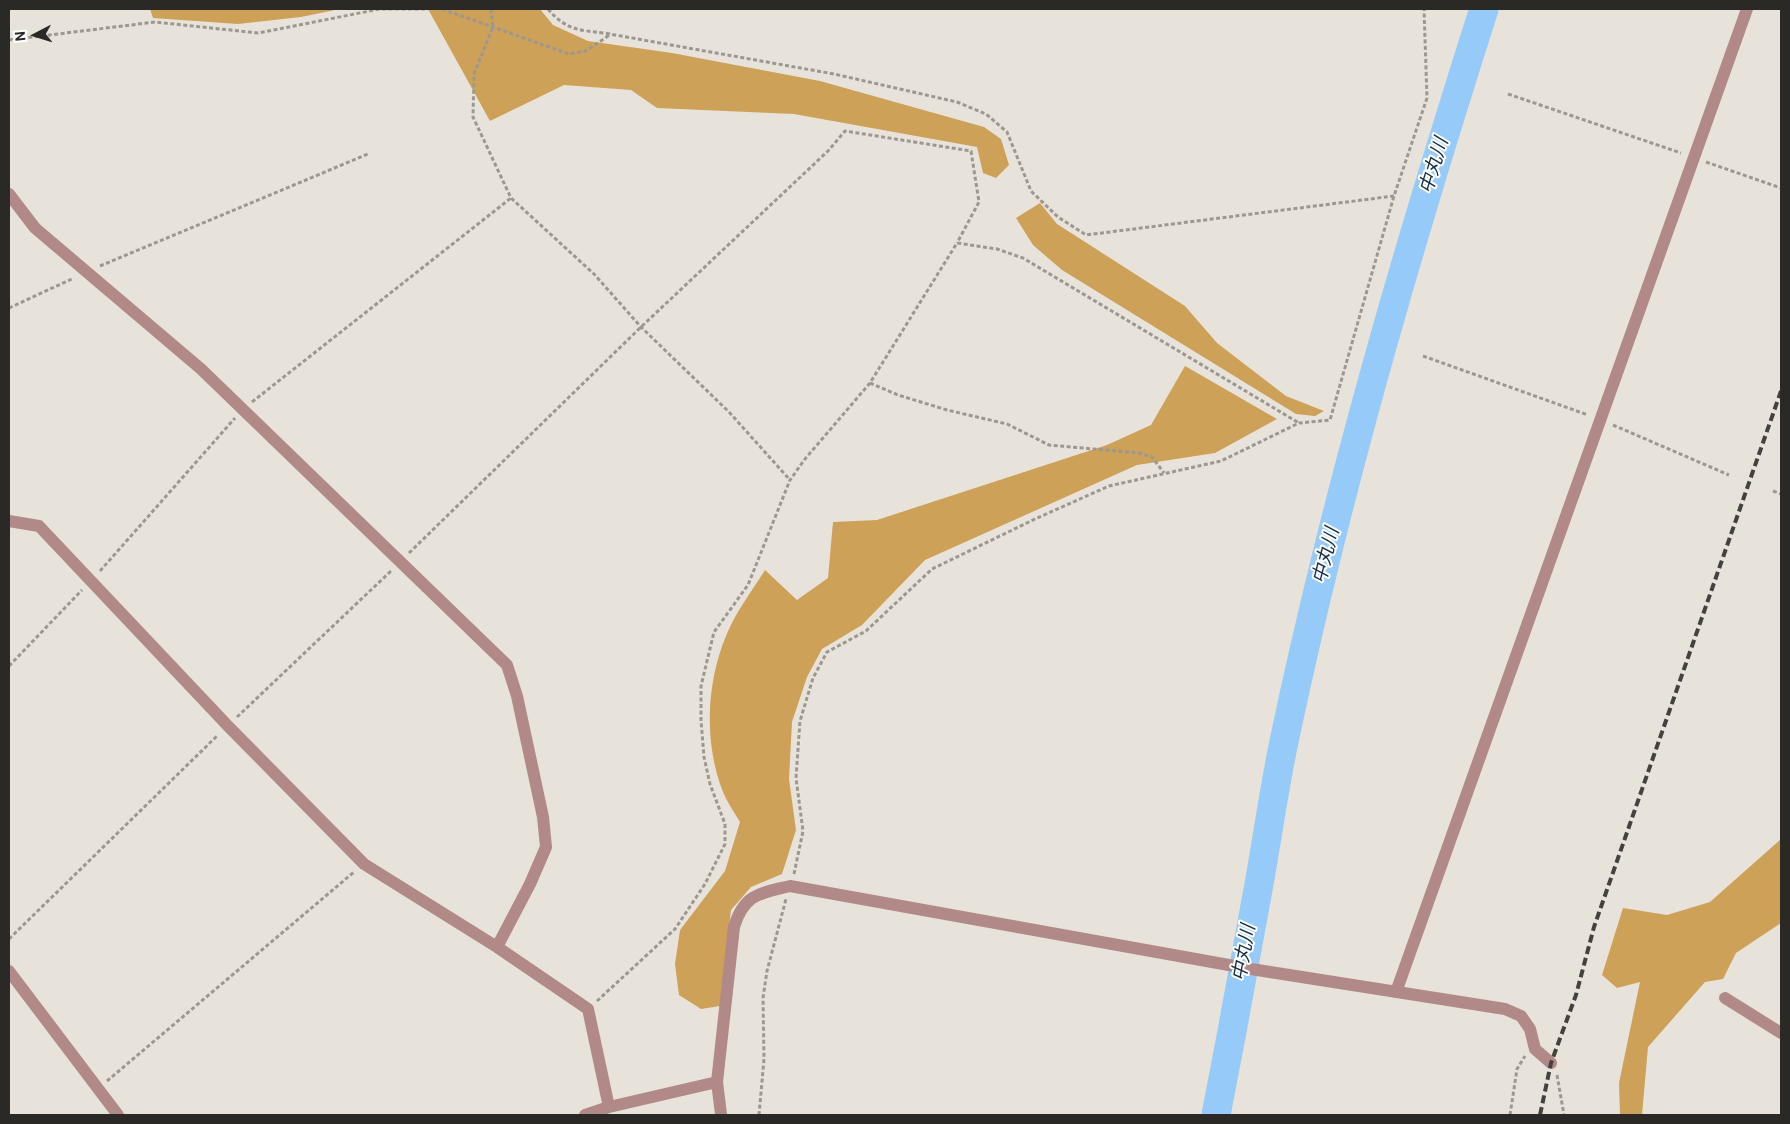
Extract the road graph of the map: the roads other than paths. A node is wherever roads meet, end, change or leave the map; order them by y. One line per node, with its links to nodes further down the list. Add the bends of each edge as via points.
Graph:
1 (1748, 9): 6 (street)
2 (9, 194): 4 (street, via 35,228 201,369 507,665 517,696 543,817 546,847)
3 (9, 521): 4 (street, via 39,526 364,864)
4 (497, 947): 11 (street, via 588,1009)
5 (9, 971): 13 (street)
6 (1396, 992): 9 (street, via 1505,1009 1521,1016 1530,1028 1535,1049); 10 (street, via 1238,967 790,886 749,899 739,911 734,927)
7 (1725, 998): 8 (street)
8 (1781, 1033)
9 (1551, 1063)
10 (717, 1082): 11 (street); 12 (street)
11 (609, 1107): 14 (street)
12 (721, 1114)
13 (118, 1115)
14 (585, 1115)

